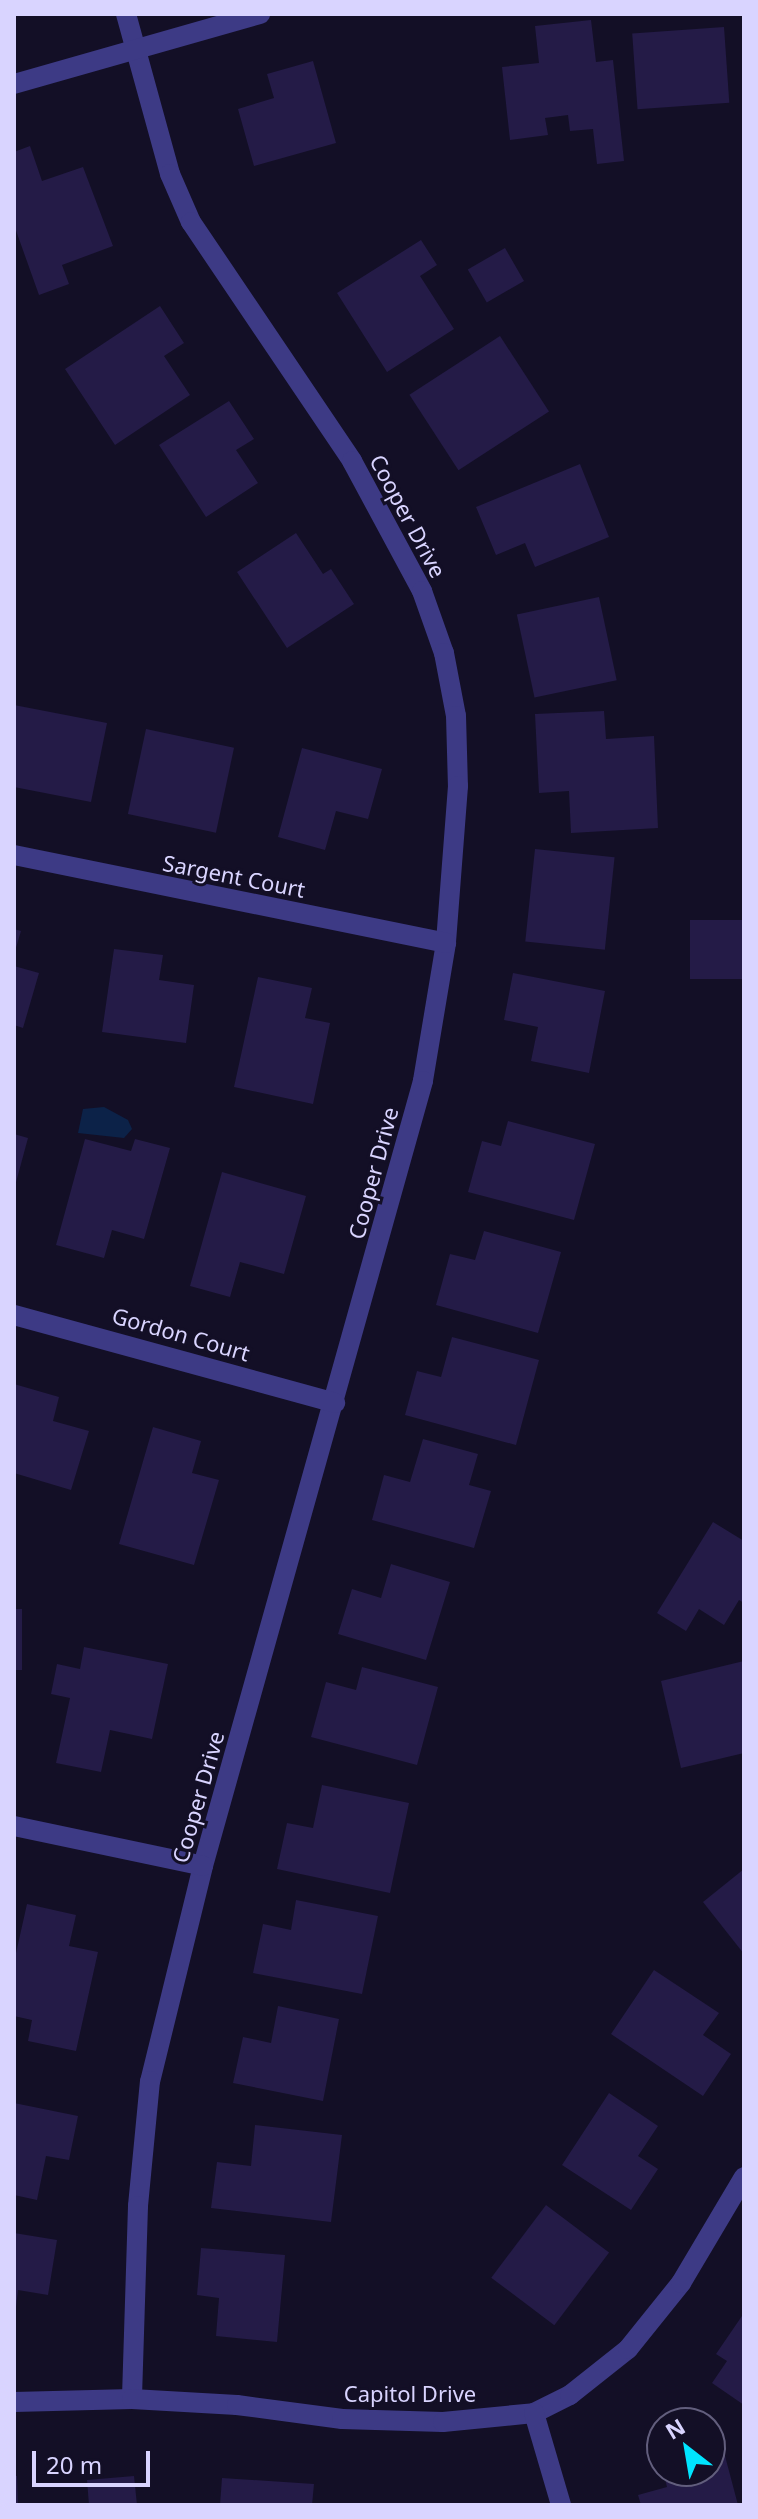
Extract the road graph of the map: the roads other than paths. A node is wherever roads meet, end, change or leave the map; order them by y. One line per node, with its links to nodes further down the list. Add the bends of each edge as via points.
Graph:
1 (126, 14): 3 (street, Cooper Drive)
2 (260, 14): 3 (street)
3 (137, 49): 4 (street); 6 (street, Cooper Drive, via 170,174 191,222 367,485 422,591 444,653 456,716 458,786)
4 (14, 84)
5 (14, 855): 6 (street, Sargent Court)
6 (446, 943): 8 (street, Cooper Drive, via 423,1081)
7 (14, 1315): 8 (street, Gordon Court)
8 (335, 1403): 10 (street, Cooper Drive)
9 (14, 1826): 10 (street)
10 (203, 1866): 12 (street, Cooper Drive, via 150,2081 138,2206)
11 (744, 2177): 14 (street, Capitol Drive, via 681,2283 628,2349 570,2395)
12 (132, 2399): 13 (street, Capitol Drive); 14 (street, Capitol Drive, via 356,2419 443,2422)
13 (14, 2402)
14 (534, 2413): 15 (street)
15 (561, 2505)

